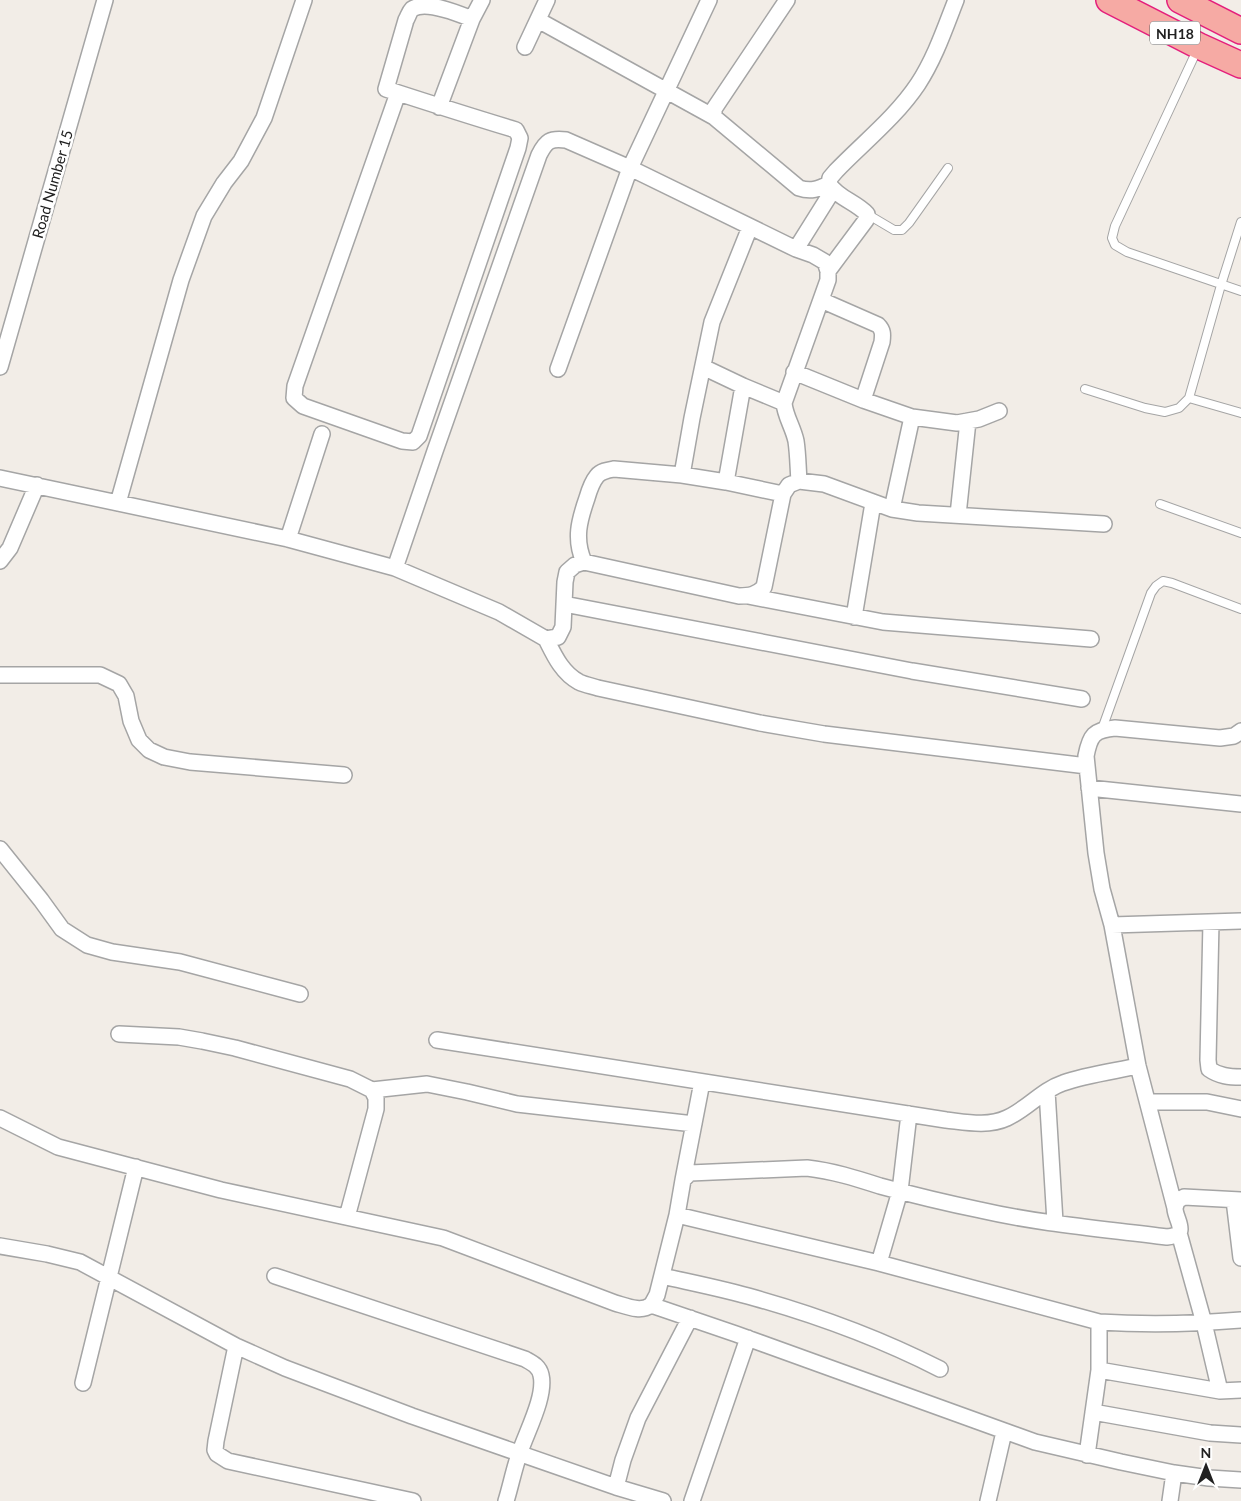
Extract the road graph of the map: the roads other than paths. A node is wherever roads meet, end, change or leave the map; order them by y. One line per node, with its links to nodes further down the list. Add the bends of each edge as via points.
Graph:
1 (105, 0): 33 (street, Road Number 15)
2 (304, 0): 53 (street, via 264,118 241,161 204,216 181,280)
3 (482, 0): 11 (street)
4 (547, 0): 12 (street)
5 (709, 0): 18 (street)
6 (787, 0): 21 (street, via 714,109)
7 (956, 0): 24 (street, via 933,58 917,85 830,178)
8 (1109, 0): 13 (highway, NH18)
9 (1166, 0): 13 (highway)
10 (1180, 0): 14 (highway, NH18)
11 (472, 19): 19 (street, via 436,5 421,4 412,9 386,89); 20 (street)
12 (538, 20): 16 (street); 18 (street)
13 (1153, 22): 15 (highway, NH18)
14 (1241, 31)
15 (1199, 46): 17 (highway, NH18); 30 (lane, via 1112,238 1127,252)
16 (525, 47)
17 (1241, 65)
18 (666, 91): 21 (street); 22 (street)
19 (398, 93): 20 (street); 20 (street, via 295,386 294,398 303,406 402,441 414,442 419,436 520,138 516,130)
20 (439, 107)
21 (714, 117): 24 (street, via 799,188 816,190)
22 (630, 168): 27 (street); 35 (street); 63 (street, via 566,140 555,139 545,145)
23 (948, 168): 25 (lane, via 902,230 894,230)
24 (831, 187): 25 (street); 28 (street)
25 (867, 214): 29 (street, via 866,220)
26 (1241, 222): 30 (lane)
27 (750, 227): 28 (street); 34 (street, via 712,322)
28 (796, 249): 29 (street, via 825,262)
29 (828, 271): 32 (street)
30 (1221, 285): 31 (lane); 39 (lane)
31 (1241, 291)
32 (821, 300): 36 (street); 40 (street, via 882,328 882,342)
33 (0, 367)
34 (703, 367): 37 (street); 47 (street)
35 (558, 369)
36 (794, 372): 40 (street); 41 (street)
37 (743, 386): 41 (street); 50 (street)
38 (1085, 389): 39 (lane, via 1165,412 1179,408)
39 (1189, 398): 43 (lane)
40 (863, 400): 44 (street)
41 (784, 403): 49 (street, via 784,412 796,442)
42 (999, 411): 45 (street)
43 (1241, 413)
44 (912, 417): 45 (street, via 958,423); 56 (street)
45 (968, 421): 57 (street)
46 (322, 434): 60 (street)
47 (682, 475): 50 (street); 62 (street, via 614,469 596,476 579,526 579,550)
48 (0, 478): 51 (street)
49 (799, 481): 52 (street, via 789,485); 54 (street, via 824,484)
50 (726, 482): 52 (street)
51 (37, 485): 53 (street); 61 (street, via 10,548)
52 (783, 494): 64 (street, via 764,587 758,594)
53 (118, 503): 60 (street)
54 (873, 503): 56 (street); 67 (street)
55 (1160, 504): 59 (lane)
56 (892, 509): 57 (street)
57 (958, 515): 58 (street)
58 (1104, 524)
59 (1241, 533)
60 (288, 539): 63 (street)
61 (0, 561)
62 (584, 562): 64 (street); 65 (street, via 567,572)
63 (395, 568): 68 (street, via 499,612)
64 (748, 596): 67 (street)
65 (564, 604): 68 (street, via 563,627 558,637); 71 (street, via 912,671)
66 (1241, 610): 72 (lane, via 1172,583 1163,581 1156,586)
67 (854, 617): 69 (street)
68 (546, 639): 74 (street, via 556,660 570,676 598,688 824,734)
69 (1091, 639)
70 (0, 675): 75 (street, via 100,675 109,679 118,684 126,696 139,740 164,757)
71 (1082, 699)
72 (1102, 729): 73 (street, via 1220,738 1234,736); 74 (street, via 1093,734 1088,744)
73 (1241, 731)
74 (1087, 766): 76 (street)
75 (344, 775)
76 (1089, 788): 77 (street); 81 (street, via 1096,854)
77 (1241, 804)
78 (0, 849): 82 (street, via 62,930 87,945 180,962)
79 (1241, 921): 80 (street)
80 (1211, 922): 81 (street); 86 (street, via 1209,1069 1228,1077)
81 (1112, 925): 85 (street)
82 (300, 994)
83 (118, 1034): 88 (street, via 202,1040 350,1079)
84 (437, 1040): 87 (street)
85 (1138, 1066): 89 (street, via 1062,1083); 90 (street)
86 (1241, 1078)
87 (702, 1082): 92 (street); 94 (street)
88 (372, 1090): 94 (street, via 427,1084 517,1104); 101 (street, via 376,1109)
89 (1047, 1091): 92 (street, via 1008,1118 996,1122 976,1123); 102 (street)
90 (1148, 1102): 91 (street, via 1207,1102); 99 (street)
91 (1241, 1108)
92 (909, 1114): 97 (street)
93 (0, 1118): 95 (street, via 58,1147)
94 (694, 1124): 96 (street)
95 (136, 1167): 101 (street, via 222,1190); 109 (street)
96 (683, 1180): 97 (street, via 690,1173 807,1168 840,1173); 100 (street)
97 (900, 1191): 102 (street, via 982,1211); 106 (street)
98 (1238, 1200): 99 (street, via 1184,1198); 105 (street)
99 (1175, 1208): 103 (street)
100 (677, 1215): 106 (street); 108 (street)
101 (347, 1217): 110 (street, via 443,1238 632,1308 642,1309)
102 (1055, 1222): 103 (street, via 1167,1236)
103 (1179, 1232): 114 (street)
104 (0, 1246): 109 (street, via 80,1262)
105 (1241, 1258)
106 (879, 1263): 113 (street)
107 (275, 1276): 125 (street, via 538,1366 542,1386 540,1396)
108 (662, 1276): 110 (street); 117 (street, via 756,1298 816,1317 878,1339)
109 (110, 1278): 116 (street); 119 (street)
110 (651, 1304): 111 (street)
111 (690, 1318): 115 (street); 129 (street, via 638,1418)
112 (1241, 1320): 114 (street)
113 (1099, 1322): 114 (street); 118 (street)
114 (1204, 1323): 121 (street)
115 (748, 1338): 123 (street); 133 (street)
116 (236, 1346): 125 (street, via 285,1368); 131 (street, via 216,1441 217,1454 228,1460)
117 (940, 1369)
118 (1099, 1370): 121 (street); 122 (street)
119 (83, 1383)
120 (1241, 1390): 121 (street)
121 (1220, 1391)
122 (1093, 1412): 124 (street, via 1210,1433); 126 (street)
123 (1004, 1432): 126 (street); 134 (street)
124 (1241, 1435)
125 (519, 1454): 129 (street); 132 (street)
126 (1087, 1455): 127 (street)
127 (1174, 1473): 128 (street); 135 (street)
128 (1241, 1480)
129 (616, 1487): 130 (street)
130 (657, 1500)
131 (412, 1501)
132 (506, 1501)
133 (692, 1501)
134 (988, 1501)
135 (1170, 1501)

